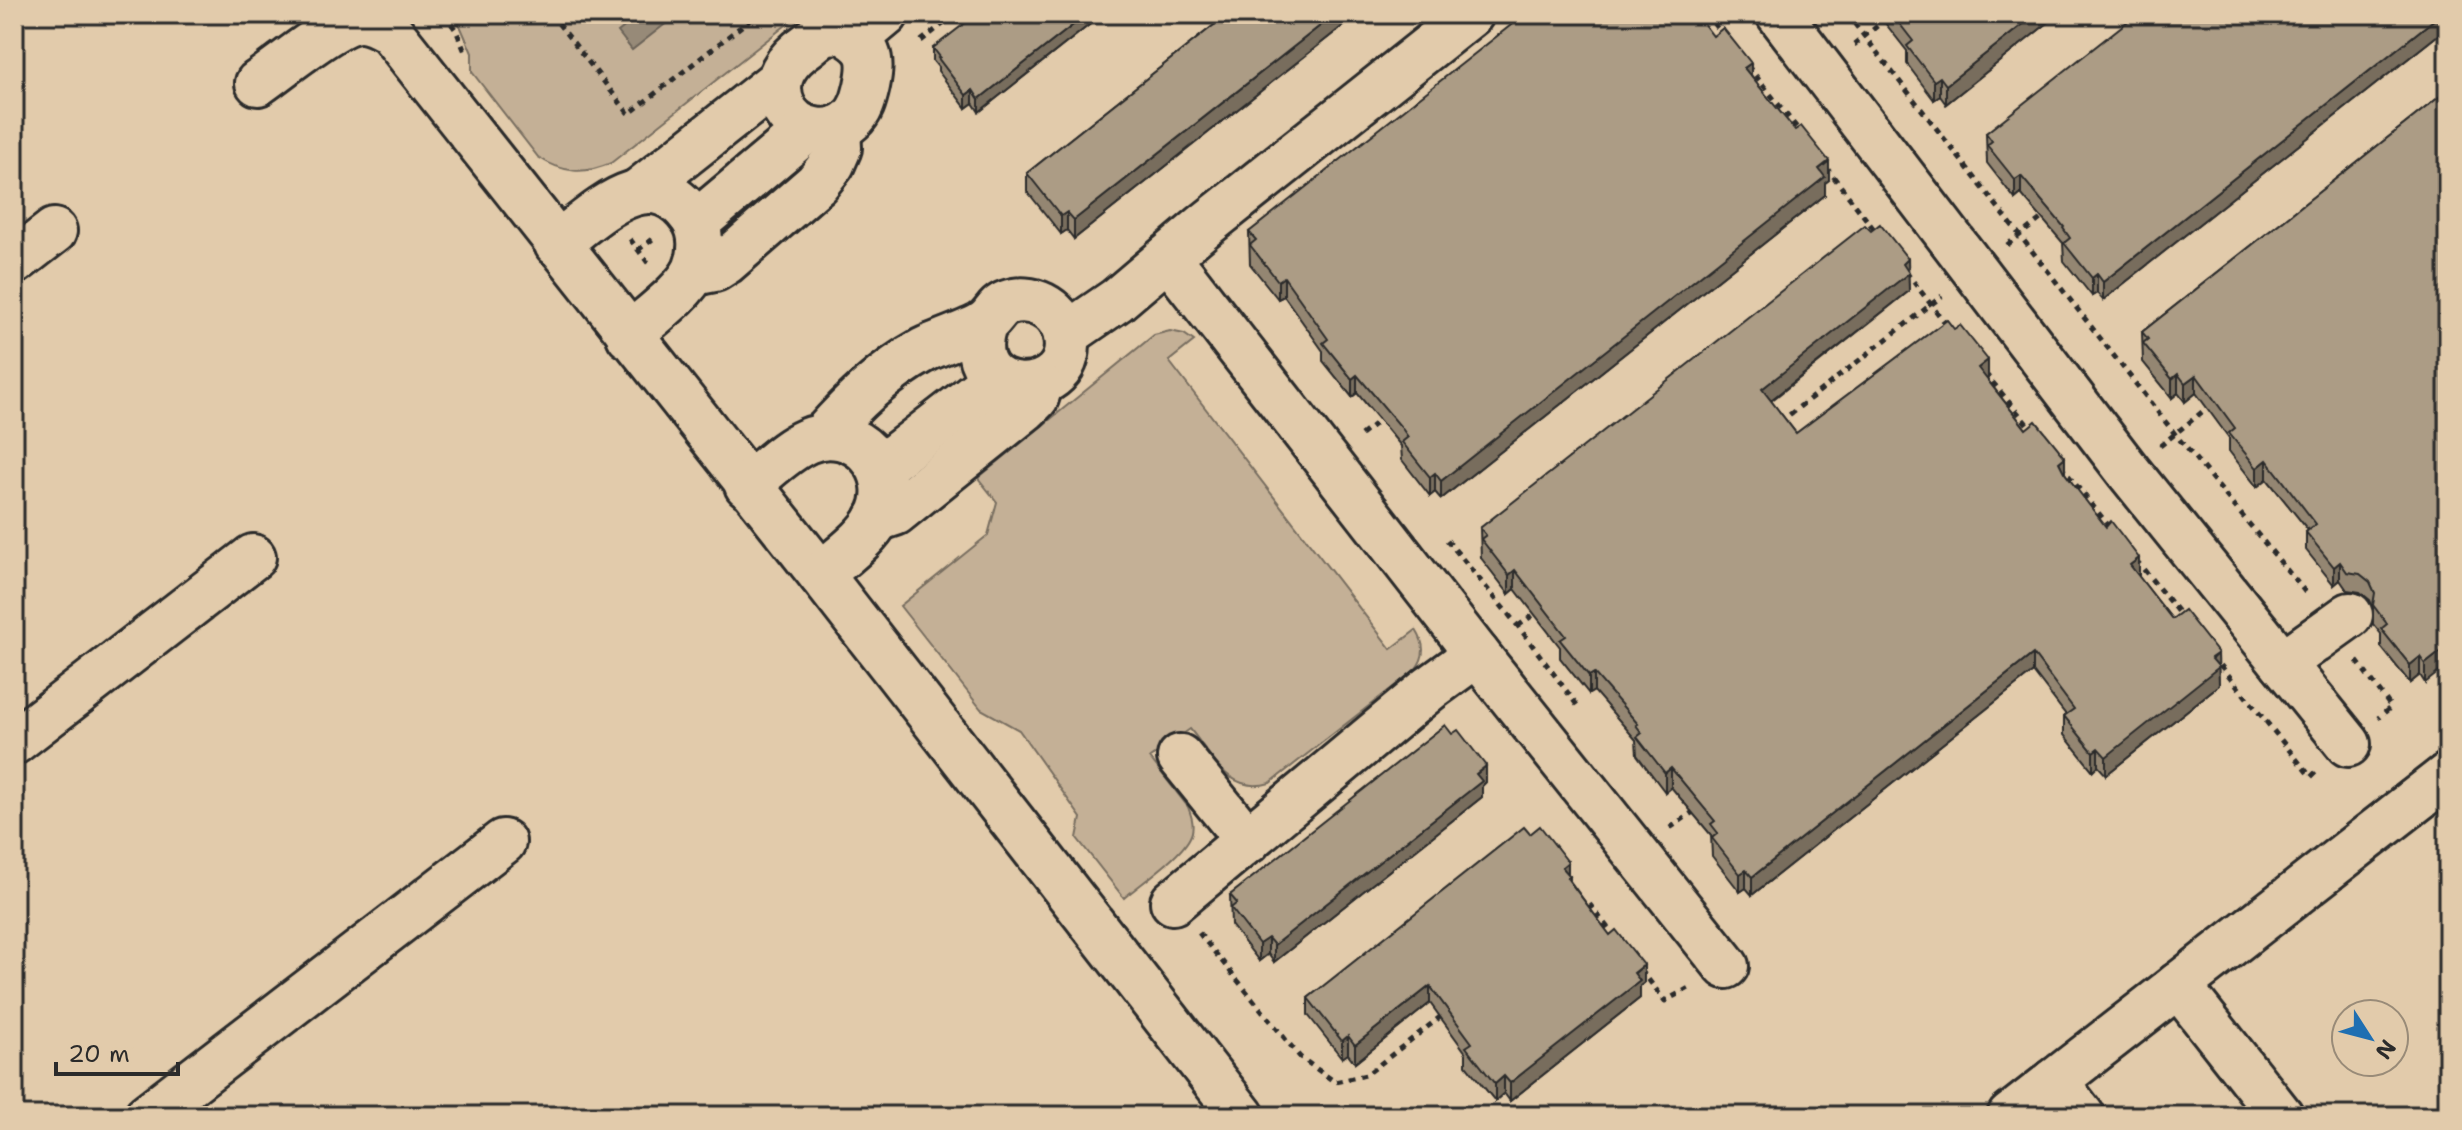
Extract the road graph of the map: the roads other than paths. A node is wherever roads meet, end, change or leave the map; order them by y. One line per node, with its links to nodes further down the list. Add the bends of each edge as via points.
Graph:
1 (1471, 14): 11 (street)
2 (1779, 14): 27 (street, via 2128,471)
3 (871, 26): 4 (street, via 825,32 793,55); 6 (street, via 866,50 872,64 861,108 851,120)
4 (778, 81): 6 (street, via 779,97 795,122); 7 (street)
5 (258, 83): 10 (street, via 340,26 361,20 381,26)
6 (823, 128): 8 (street); 13 (street, via 839,148 817,183 726,262)
7 (622, 199): 8 (street, via 657,192 673,197); 10 (street)
8 (696, 223): 13 (street, via 699,257)
9 (54, 231): 12 (street)
10 (557, 244): 16 (street)
11 (1168, 257): 15 (street); 26 (street)
12 (14, 262)
13 (683, 285): 16 (street)
14 (985, 323): 15 (street, via 1007,303 1037,302 1051,309); 17 (street, via 980,353); 19 (street, via 893,370)
15 (1066, 335): 18 (street, via 1062,364)
16 (629, 336): 21 (street)
17 (996, 378): 18 (street, via 1009,386); 20 (street)
18 (1040, 385): 22 (street, via 1026,408 895,513)
19 (823, 436): 20 (street, via 857,443); 21 (street, via 806,441)
20 (880, 468): 22 (street, via 884,502)
21 (747, 485): 24 (street)
22 (877, 519): 24 (street)
23 (253, 557): 28 (street)
24 (821, 575): 39 (street)
25 (2350, 615): 27 (street)
26 (1477, 654): 32 (street); 35 (street)
27 (2283, 663): 29 (street)
28 (14, 742)
29 (2348, 744)
30 (1180, 757): 32 (street)
31 (2448, 775): 36 (street)
32 (1248, 841): 34 (street)
33 (503, 842): 38 (street)
34 (1173, 902)
35 (1726, 966)
36 (2178, 985): 37 (street); 42 (street)
37 (2055, 1081): 40 (street); 41 (street)
38 (147, 1116)
39 (1242, 1116)
40 (2010, 1116)
41 (2082, 1116)
42 (2281, 1116)

